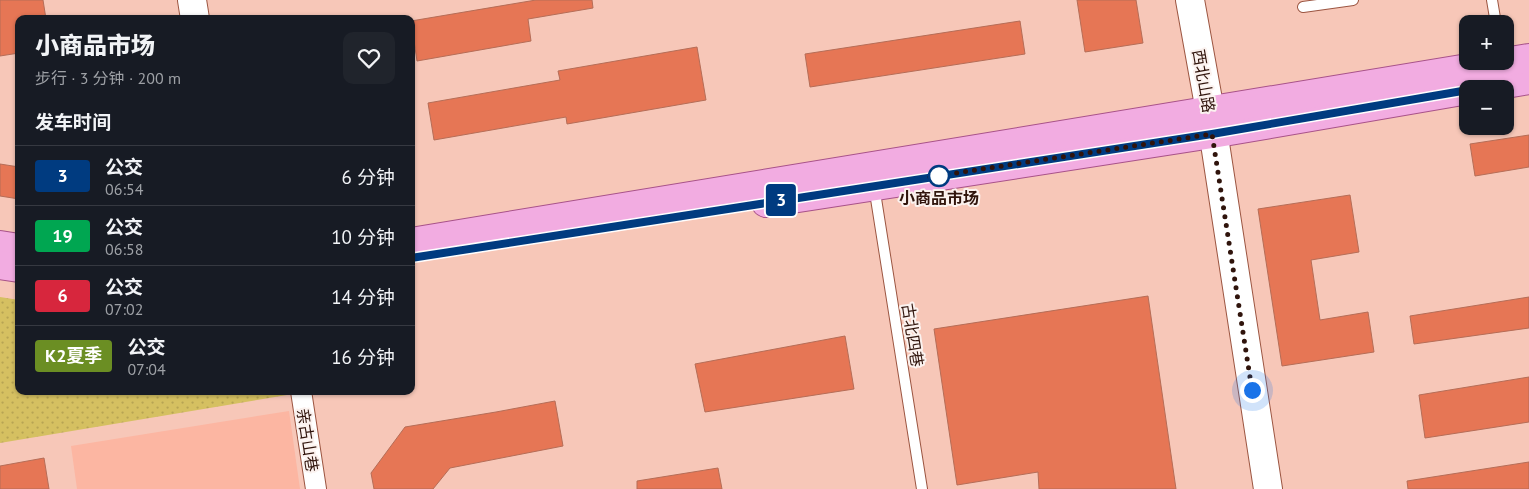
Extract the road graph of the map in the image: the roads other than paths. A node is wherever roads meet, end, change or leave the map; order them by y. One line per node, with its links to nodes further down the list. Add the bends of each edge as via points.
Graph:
1 (192, 0): 6 (main road)
2 (1190, 0): 14 (main road, 西北山路)
3 (1353, 0): 5 (lane)
4 (1492, 0): 7 (lane)
5 (1303, 8)
6 (194, 15)
7 (1494, 15)
8 (1529, 58): 9 (main road)
9 (1514, 60)
10 (1462, 70): 14 (main road)
11 (1529, 80): 12 (main road)
12 (1514, 83)
13 (1459, 91): 14 (main road)
14 (1211, 122): 15 (main road); 16 (main road); 25 (main road, 西北山路)
15 (874, 186): 19 (main road); 24 (lane, 古北四巷)
16 (415, 241)
17 (0, 245): 18 (main road)
18 (15, 247)
19 (415, 257)
20 (0, 265): 21 (main road)
21 (15, 267)
22 (302, 395): 23 (street, 亲古山巷)
23 (316, 489)
24 (922, 489)
25 (1268, 489)

